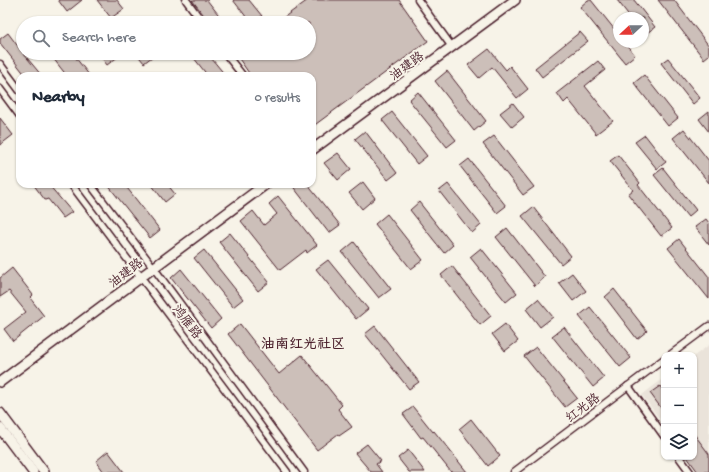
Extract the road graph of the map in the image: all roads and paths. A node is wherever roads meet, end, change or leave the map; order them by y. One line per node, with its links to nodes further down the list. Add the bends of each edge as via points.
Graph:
1 (186, 0): 4 (street)
2 (418, 0): 5 (street)
3 (515, 0): 5 (main road, 油建路)
4 (198, 16)
5 (452, 47): 12 (main road, 油建路)
6 (230, 60): 8 (street)
7 (0, 64): 9 (street)
8 (240, 72)
9 (16, 86)
10 (0, 89): 11 (street)
11 (16, 111)
12 (316, 147)
13 (74, 188): 17 (street, 鸿雁路)
14 (93, 188): 16 (street, 鸿雁路)
15 (261, 188): 16 (main road, 油建路)
16 (153, 267): 17 (main road, 油建路); 30 (street, 鸿雁路)
17 (140, 276): 21 (main road, 油建路); 29 (street, 鸿雁路)
18 (709, 326): 19 (street)
19 (674, 352)
20 (661, 361): 22 (street, 红光路)
21 (0, 382)
22 (628, 386): 25 (street); 31 (street, 红光路)
23 (0, 413): 28 (main road)
24 (0, 428): 27 (main road)
25 (661, 432)
26 (681, 460): 32 (street)
27 (33, 472)
28 (44, 472)
29 (287, 472)
30 (304, 472)
31 (514, 472)
32 (690, 472)

